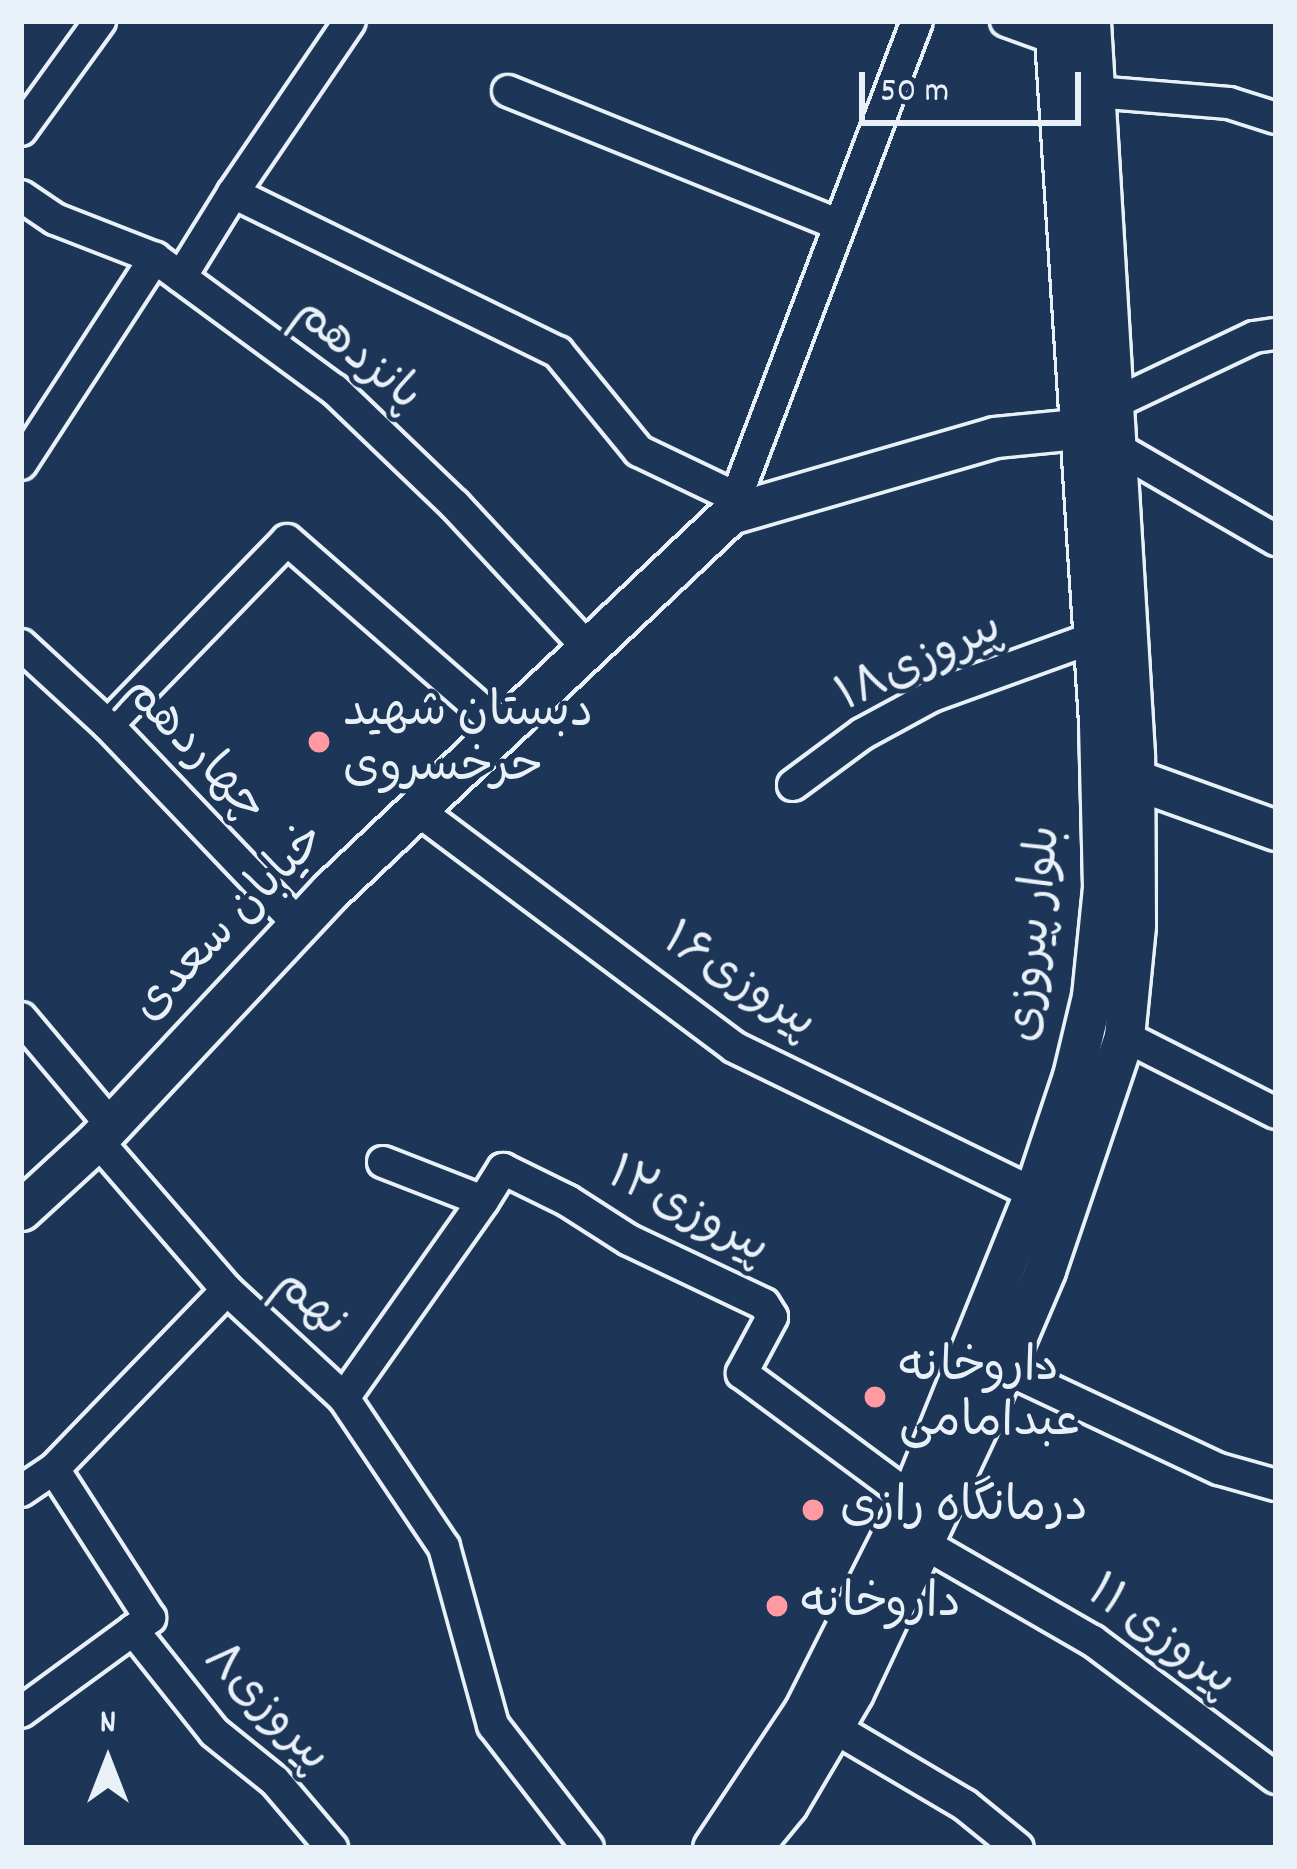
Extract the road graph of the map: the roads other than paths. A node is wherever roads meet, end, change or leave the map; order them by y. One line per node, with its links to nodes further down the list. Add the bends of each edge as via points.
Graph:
1 (100, 21): 9 (street)
2 (350, 21): 10 (street)
3 (916, 21): 12 (street)
4 (1006, 21): 5 (street)
5 (1067, 27): 7 (street, بلوار پیروزی); 17 (street, بلوار پیروزی)
6 (508, 91): 12 (street)
7 (1095, 92): 8 (street, via 1229,104); 16 (street, بلوار پیروزی)
8 (1276, 118)
9 (21, 130)
10 (233, 193): 14 (street); 20 (street, via 558,352 639,451)
11 (21, 196): 13 (street, پانزدهم, via 55,219)
12 (839, 225): 20 (street)
13 (154, 258): 14 (street, پانزدهم); 19 (street)
14 (181, 277): 26 (street, پانزدهم, via 335,390)
15 (1276, 334): 16 (street)
16 (1115, 403): 18 (street, بلوار پیروزی)
17 (1077, 429): 20 (street, خیابان سعدی, via 995,437); 22 (street, بلوار پیروزی)
18 (1117, 448): 21 (street); 23 (street, بلوار پیروزی)
19 (21, 464)
20 (733, 506): 26 (street, خیابان سعدی)
21 (1276, 541)
22 (1087, 568): 23 (street); 24 (street, بلوار پیروزی)
23 (1127, 568): 29 (street, بلوار پیروزی)
24 (1093, 638): 30 (street, پیروزی۱۸, via 932,696); 39 (street, بلوار پیروزی, via 1103,887 1092,996)
25 (21, 645): 27 (street, چهاردهم)
26 (586, 647): 28 (street, خیابان سعدی)
27 (108, 725): 28 (street, via 287,540); 33 (street, چهاردهم)
28 (500, 726): 31 (street, خیابان سعدی)
29 (1134, 779): 32 (street); 35 (street, بلوار پیروزی, via 1135,925)
30 (793, 785)
31 (416, 809): 33 (street, خیابان سعدی); 39 (street, پیروزی۱۶, via 734,1046)
32 (1276, 830)
33 (298, 924): 37 (street, خیابان سعدی)
34 (21, 1018): 37 (street, نهم)
35 (1124, 1036): 36 (street); 43 (street, بلوار پیروزی)
36 (1276, 1114)
37 (104, 1133): 41 (street, خیابان سعدی); 42 (street, نهم)
38 (383, 1162): 40 (street)
39 (1034, 1193): 48 (street, بلوار پیروزی)
40 (483, 1201): 44 (street); 48 (street, پیروزی۱۲, via 503,1169 764,1304 772,1317 742,1373)
41 (21, 1210)
42 (227, 1290): 44 (street, نهم); 45 (street)
43 (1004, 1368): 46 (street, via 1219,1469); 49 (street, بلوار پیروزی)
44 (344, 1398): 56 (street, نهم, via 444,1547 493,1725)
45 (55, 1469): 47 (street); 50 (street, via 150,1618)
46 (1276, 1485)
47 (21, 1491)
48 (911, 1498): 57 (street, بلوار پیروزی, via 804,1711)
49 (923, 1543): 52 (street, بلوار پیروزی); 53 (street, پیروزی ۱۱, via 1093,1640)
50 (134, 1630): 51 (street); 55 (street, پیروزی۸, via 214,1732 274,1781)
51 (21, 1712)
52 (833, 1727): 54 (street, بلوار پیروزی); 58 (street, via 965,1805)
53 (1276, 1778)
54 (769, 1841)
55 (332, 1848)
56 (588, 1848)
57 (713, 1848)
58 (1018, 1848)

